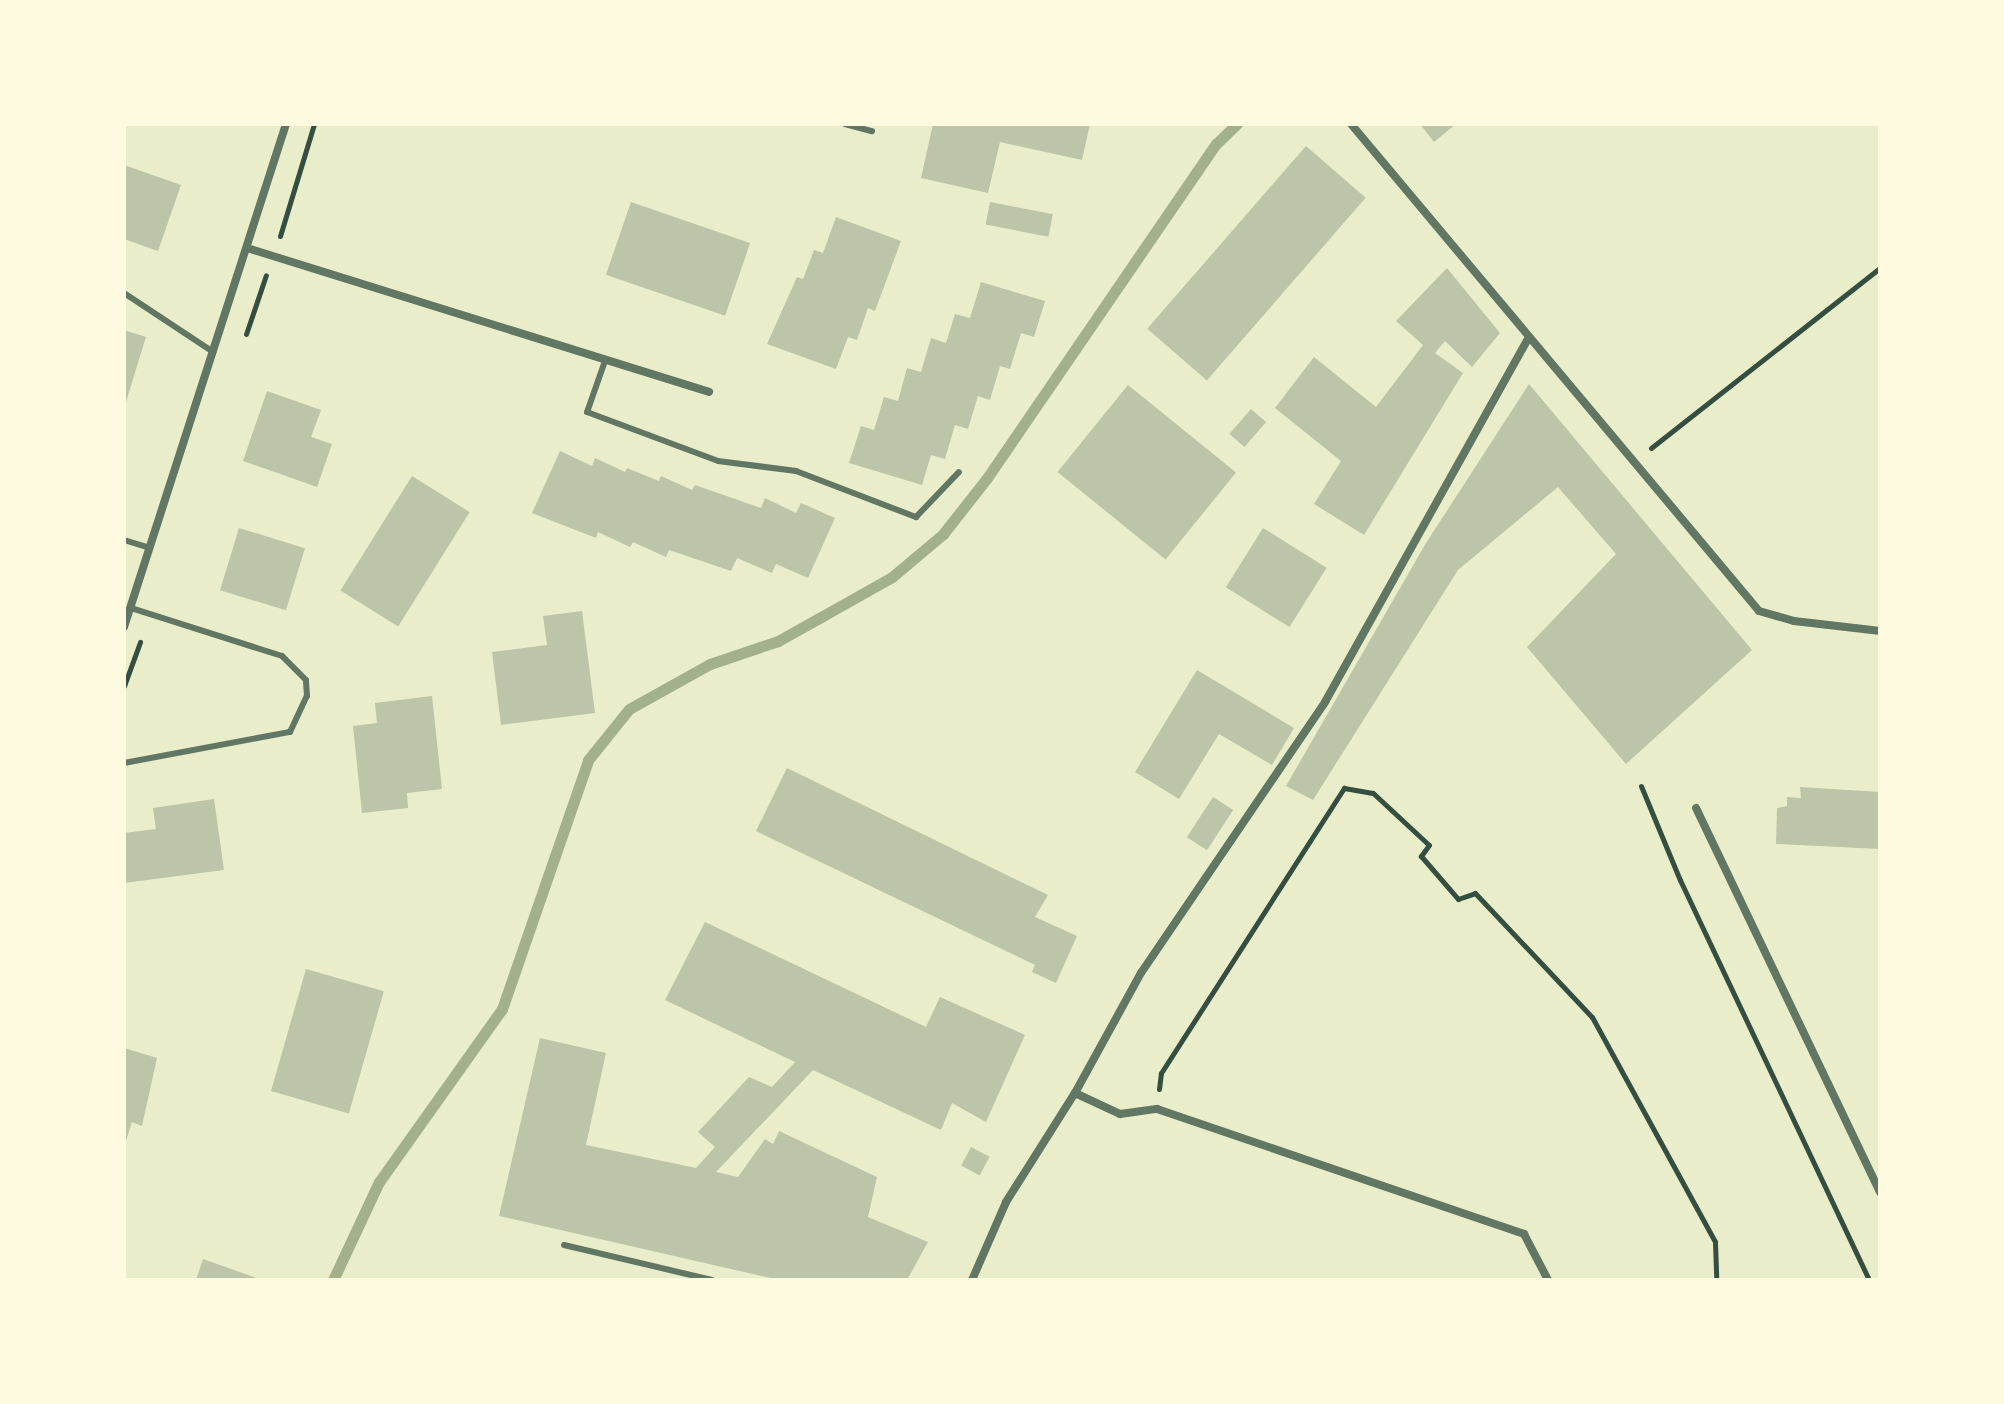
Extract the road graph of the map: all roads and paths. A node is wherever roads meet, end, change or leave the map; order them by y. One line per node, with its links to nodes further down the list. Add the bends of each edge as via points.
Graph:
1 (286, 124): 5 (street)
2 (845, 124): 4 (lane)
3 (1351, 124): 8 (street)
4 (872, 131)
5 (247, 248): 9 (street); 10 (street)
6 (1880, 268): 12 (path)
7 (124, 293): 9 (lane)
8 (1527, 340): 12 (street); 22 (street, via 1325,702 1141,973)
9 (213, 352): 15 (street)
10 (605, 361): 11 (street); 13 (lane, via 587,412 718,461 796,471 916,517)
11 (709, 392)
12 (1632, 464): 18 (street, via 1759,611 1794,621)
13 (959, 472)
14 (124, 540): 15 (lane)
15 (150, 548): 16 (street)
16 (131, 608): 17 (street); 19 (lane, via 282,656 306,680 307,696 290,732)
17 (124, 627)
18 (1880, 631)
19 (124, 763)
20 (1641, 786): 30 (path)
21 (1696, 808): 24 (street)
22 (1075, 1093): 23 (street, via 1120,1114); 27 (street, via 1006,1202)
23 (1157, 1109): 28 (street, via 1524,1234); 29 (path, via 1161,1073 1344,788 1373,793 1429,845 1421,856 1458,899 1475,893 1592,1017 1715,1242)
24 (1880, 1192)
25 (564, 1245): 26 (lane)
26 (712, 1280)
27 (972, 1280)
28 (1548, 1280)
29 (1716, 1280)
30 (1869, 1280)

